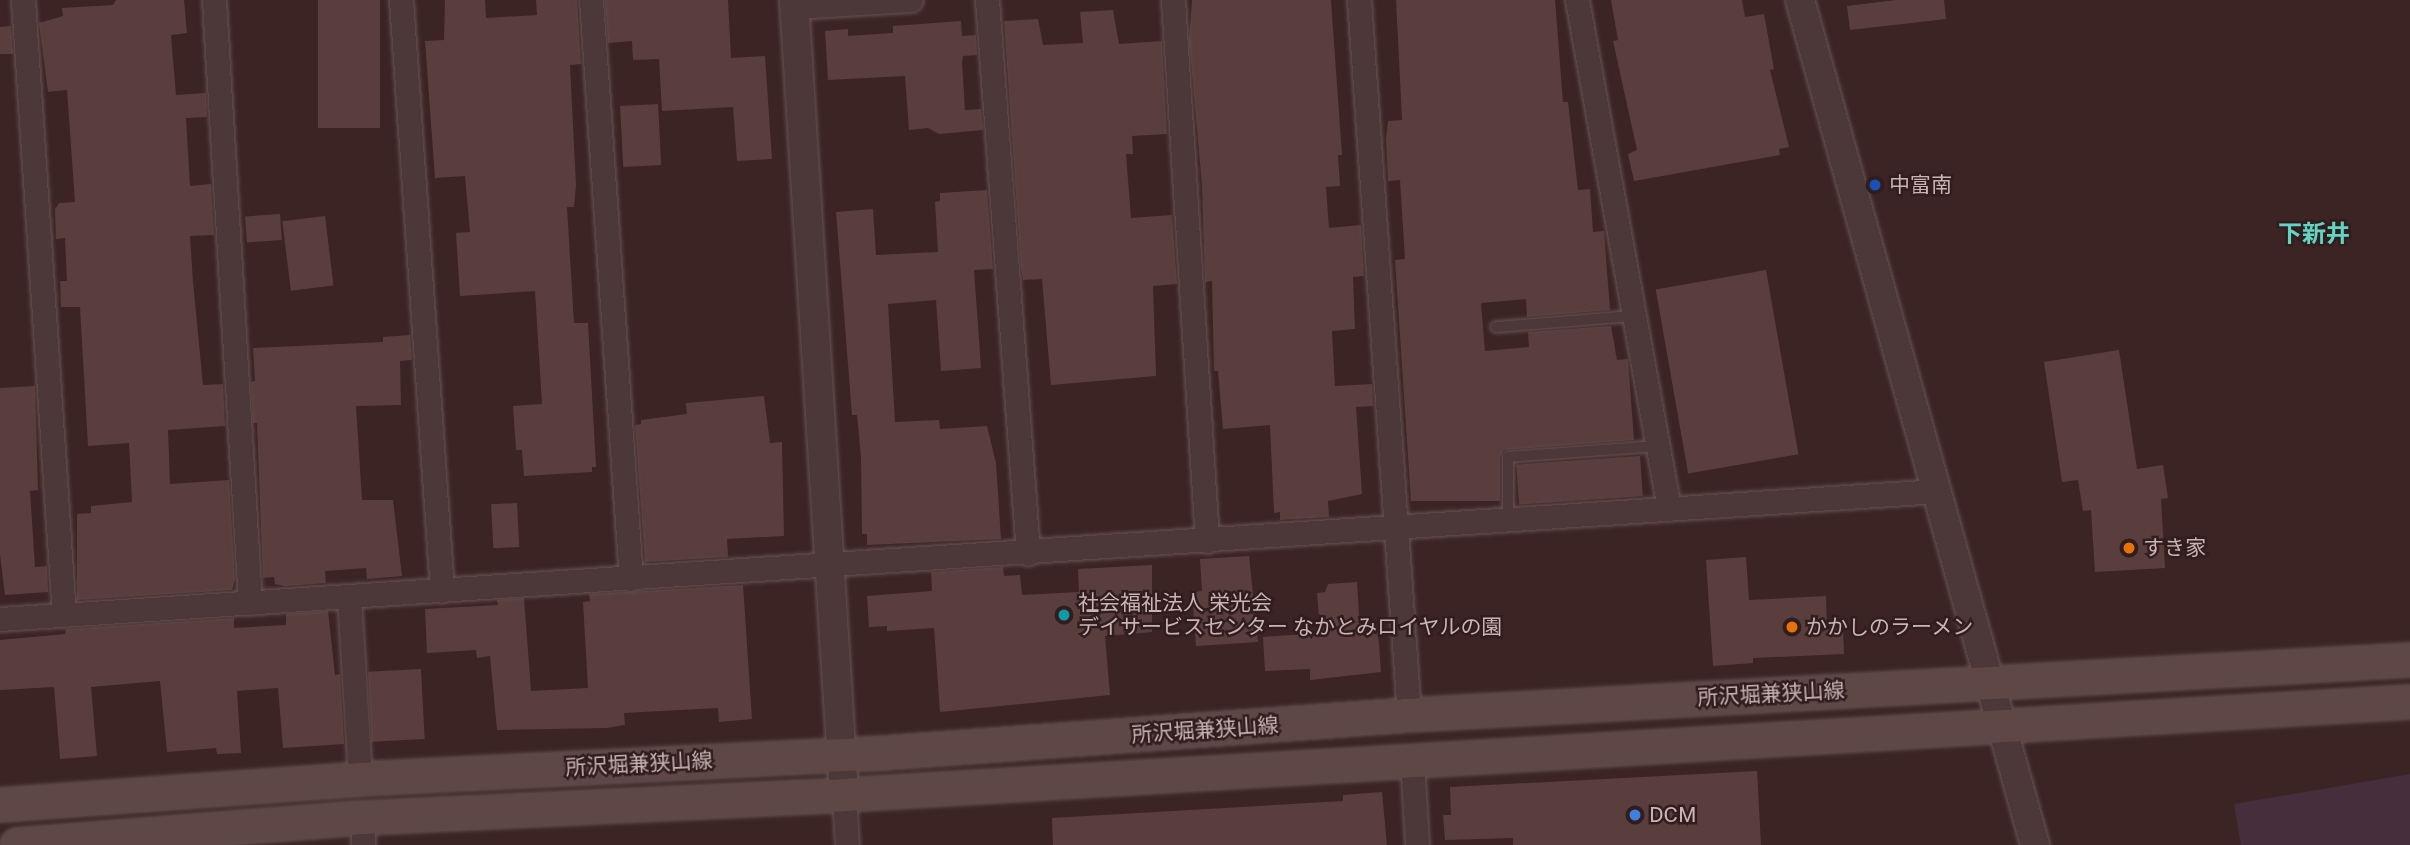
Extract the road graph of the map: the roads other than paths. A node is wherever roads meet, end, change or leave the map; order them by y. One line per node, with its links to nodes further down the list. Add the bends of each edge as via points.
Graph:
1 (23, 0): 26 (street)
2 (214, 0): 25 (street)
3 (401, 0): 23 (street)
4 (592, 0): 22 (street)
5 (911, 0): 11 (street)
6 (987, 0): 20 (street)
7 (1173, 0): 19 (street)
8 (1359, 0): 18 (street)
9 (1577, 0): 12 (street)
10 (1800, 0): 15 (street)
11 (794, 4): 21 (street)
12 (1634, 316): 13 (lane); 14 (street)
13 (1496, 327)
14 (1657, 446): 16 (street); 17 (lane, via 1508,457)
15 (1937, 491): 16 (street); 29 (street)
16 (1669, 509): 17 (street)
17 (1508, 519): 18 (street)
18 (1397, 527): 19 (street); 31 (street)
19 (1207, 541): 20 (street)
20 (1028, 553): 21 (street)
21 (828, 567): 22 (street); 33 (street)
22 (631, 579): 23 (street)
23 (442, 591): 24 (street)
24 (349, 597): 25 (street); 35 (street)
25 (250, 603): 26 (street)
26 (64, 615): 27 (street)
27 (0, 619)
28 (2410, 660): 29 (main road, 所沢堀兼狭山線)
29 (1987, 682): 31 (main road, 所沢堀兼狭山線); 32 (street)
30 (2410, 702): 32 (main road, 所沢堀兼狭山線)
31 (1409, 715): 33 (main road, 所沢堀兼狭山線)
32 (2001, 727): 34 (main road, 所沢堀兼狭山線); 42 (street)
33 (841, 754): 35 (main road, 所沢堀兼狭山線); 36 (street)
34 (1412, 760): 36 (main road, 所沢堀兼狭山線); 41 (street)
35 (360, 779): 37 (main road, 所沢堀兼狭山線)
36 (844, 795): 38 (main road, 所沢堀兼狭山線); 40 (street)
37 (0, 805)
38 (363, 831): 39 (main road, 所沢堀兼狭山線)
39 (17, 845)
40 (847, 845)
41 (1417, 845)
42 (2035, 845)

